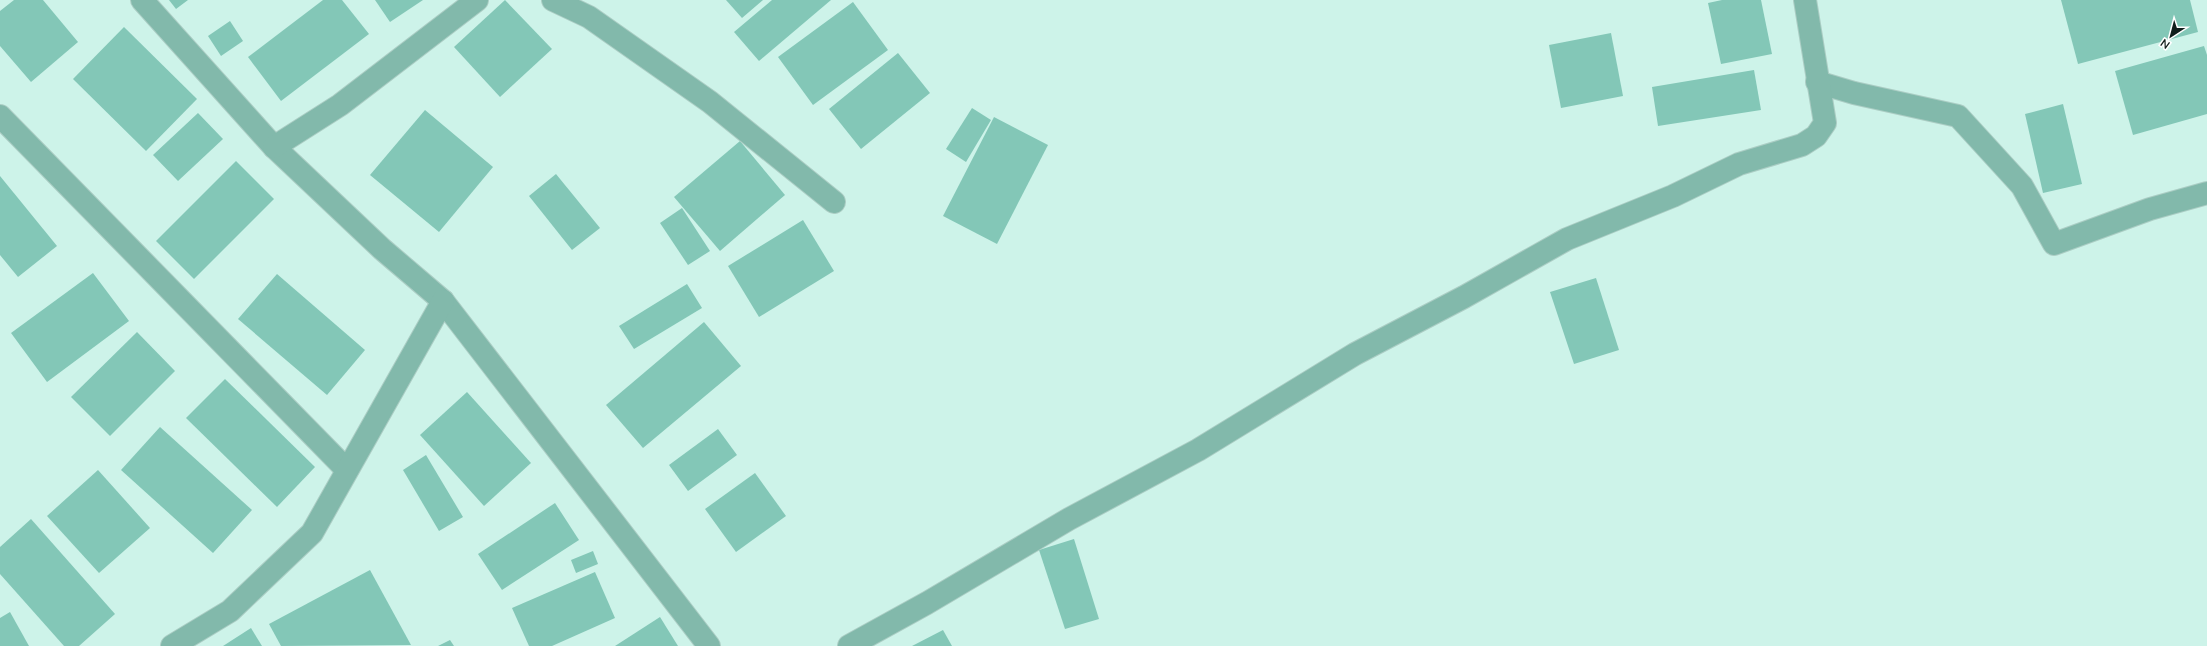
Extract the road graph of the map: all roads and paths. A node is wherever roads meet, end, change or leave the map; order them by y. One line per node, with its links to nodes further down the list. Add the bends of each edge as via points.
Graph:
1 (142, 0): 7 (street)
2 (477, 0): 7 (street, via 340,105)
3 (553, 0): 9 (street, via 588,17 710,102)
4 (1805, 0): 5 (street)
5 (1817, 82): 8 (street, via 1854,93 1958,116 2022,186 2054,244 2150,209); 14 (street, via 1825,123 1811,141 1739,164 1673,196 1567,239 1355,354 1198,450 1069,519)
6 (0, 116): 11 (street)
7 (274, 147): 10 (street, via 382,249)
8 (2207, 193)
9 (834, 202)
10 (443, 301): 11 (street); 13 (street)
11 (347, 470): 12 (street, via 312,533 230,611)
12 (172, 646)
13 (709, 646)
14 (849, 646)

